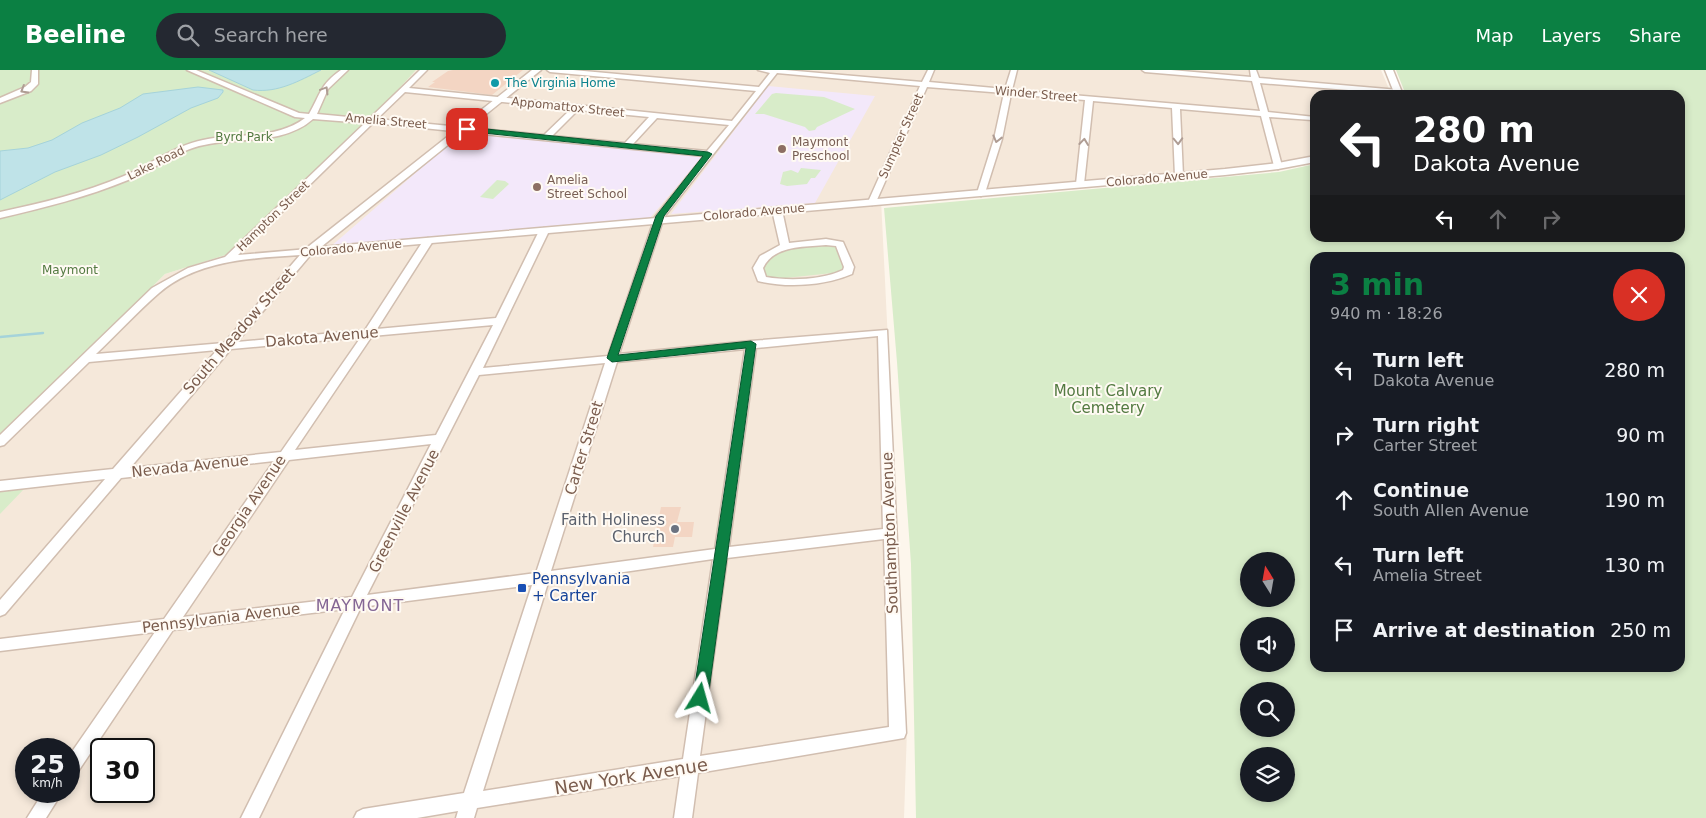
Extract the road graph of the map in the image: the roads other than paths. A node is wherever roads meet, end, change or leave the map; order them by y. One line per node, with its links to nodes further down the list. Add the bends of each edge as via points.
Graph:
1 (35, 70): 23 (street, one-way to 23, via 35,82 28,89)
2 (190, 70): 28 (street, Amelia Street, via 298,115)
3 (345, 70): 28 (street, one-way to 3, via 323,91)
4 (424, 70): 17 (street, Hampton Street)
5 (537, 70): 22 (street, South Meadow Street)
6 (550, 70): 16 (street)
7 (761, 70): 13 (street, Winder Street)
8 (931, 70): 15 (street, Sumpter Street)
9 (1014, 70): 20 (street)
10 (1145, 70): 14 (street)
11 (1253, 70): 14 (street)
12 (1389, 70): 19 (street)
13 (775, 71): 15 (street, Winder Street); 16 (street, Carter Street)
14 (1255, 80): 18 (street); 26 (street)
15 (925, 84): 20 (street, Winder Street); 41 (street, Sumpter Street)
16 (760, 89): 31 (street, Carter Street)
17 (403, 90): 22 (street, Appomattox Street); 30 (street, Hampton Street)
18 (1358, 90)
19 (1397, 90)
20 (1008, 92): 21 (street, Winder Street); 40 (street, one-way to 40)
21 (1089, 99): 25 (street, Winder Street); 39 (street, one-way to 21)
22 (500, 100): 24 (street, Appomattox Street); 32 (street, South Meadow Street)
23 (0, 101)
24 (578, 107): 27 (street, Appomattox Street); 33 (street)
25 (1176, 107): 26 (street, Winder Street); 38 (street, one-way to 38)
26 (1264, 114): 29 (street, Winder Street); 37 (street)
27 (655, 115): 31 (street, Appomattox Street); 34 (street)
28 (314, 116): 30 (street, Amelia Street); 43 (street, Lake Road, via 275,133 190,146 143,171 101,187)
29 (1310, 118)
30 (373, 120): 32 (street, Amelia Street); 49 (street, Hampton Street)
31 (732, 123): 35 (street, Carter Street)
32 (462, 128): 33 (street, Amelia Street); 48 (street, South Meadow Street)
33 (545, 138): 34 (street, Amelia Street)
34 (627, 146): 35 (street, Amelia Street)
35 (708, 154): 44 (street, Carter Street)
36 (1310, 160): 37 (street, Colorado Avenue)
37 (1278, 166): 38 (street, Colorado Avenue)
38 (1179, 176): 39 (street, Colorado Avenue)
39 (1080, 184): 40 (street, Colorado Avenue)
40 (981, 193): 41 (street, Colorado Avenue)
41 (872, 202): 42 (street, Colorado Avenue)
42 (777, 210): 44 (street, Colorado Avenue); 47 (street)
43 (0, 215)
44 (658, 221): 45 (street, Colorado Avenue); 54 (street, Carter Street)
45 (544, 231): 46 (street, Colorado Avenue); 50 (street, Greenville Avenue)
46 (428, 241): 48 (street, Colorado Avenue); 51 (street, Georgia Avenue)
47 (785, 246): 47 (street, via 763,258 758,268 762,279 791,280 848,272 840,244)
48 (308, 252): 49 (street, Colorado Avenue); 53 (street, South Meadow Street)
49 (230, 257): 55 (street, Hampton Street, via 203,264 170,280)
50 (500, 321): 51 (street, Dakota Avenue); 56 (street, Greenville Avenue)
51 (368, 333): 53 (street, Dakota Avenue); 59 (street, Georgia Avenue)
52 (751, 344): 54 (street); 62 (street, Southampton Avenue, via 883,332); 63 (street)
53 (226, 346): 55 (street, Dakota Avenue); 60 (street, South Meadow Street)
54 (612, 358): 56 (street); 64 (street, Carter Street)
55 (84, 359): 58 (street, Hampton Street)
56 (475, 372): 57 (street, Greenville Avenue)
57 (441, 439): 59 (street, Nevada Avenue); 65 (street, Greenville Avenue)
58 (0, 442)
59 (284, 456): 60 (street, Nevada Avenue); 67 (street, Georgia Avenue)
60 (117, 474): 61 (street, Nevada Avenue); 66 (street, South Meadow Street)
61 (0, 486)
62 (889, 533): 63 (street, Pennsylvania Avenue); 69 (street, Southampton Avenue)
63 (721, 553): 64 (street, Pennsylvania Avenue); 71 (street)
64 (543, 577): 65 (street, Pennsylvania Avenue); 72 (street, Carter Street)
65 (357, 601): 67 (street, Pennsylvania Avenue); 75 (street, Greenville Avenue)
66 (0, 610)
67 (168, 625): 68 (street, Pennsylvania Avenue); 70 (street, Georgia Avenue)
68 (0, 645)
69 (898, 733): 71 (street, New York Avenue)
70 (80, 754)
71 (691, 767): 72 (street, New York Avenue); 78 (street)
72 (471, 801): 76 (street, New York Avenue); 77 (street, Carter Street)
73 (46, 803): 74 (street)
74 (36, 818)
75 (250, 818)
76 (363, 818)
77 (465, 818)
78 (683, 818)

